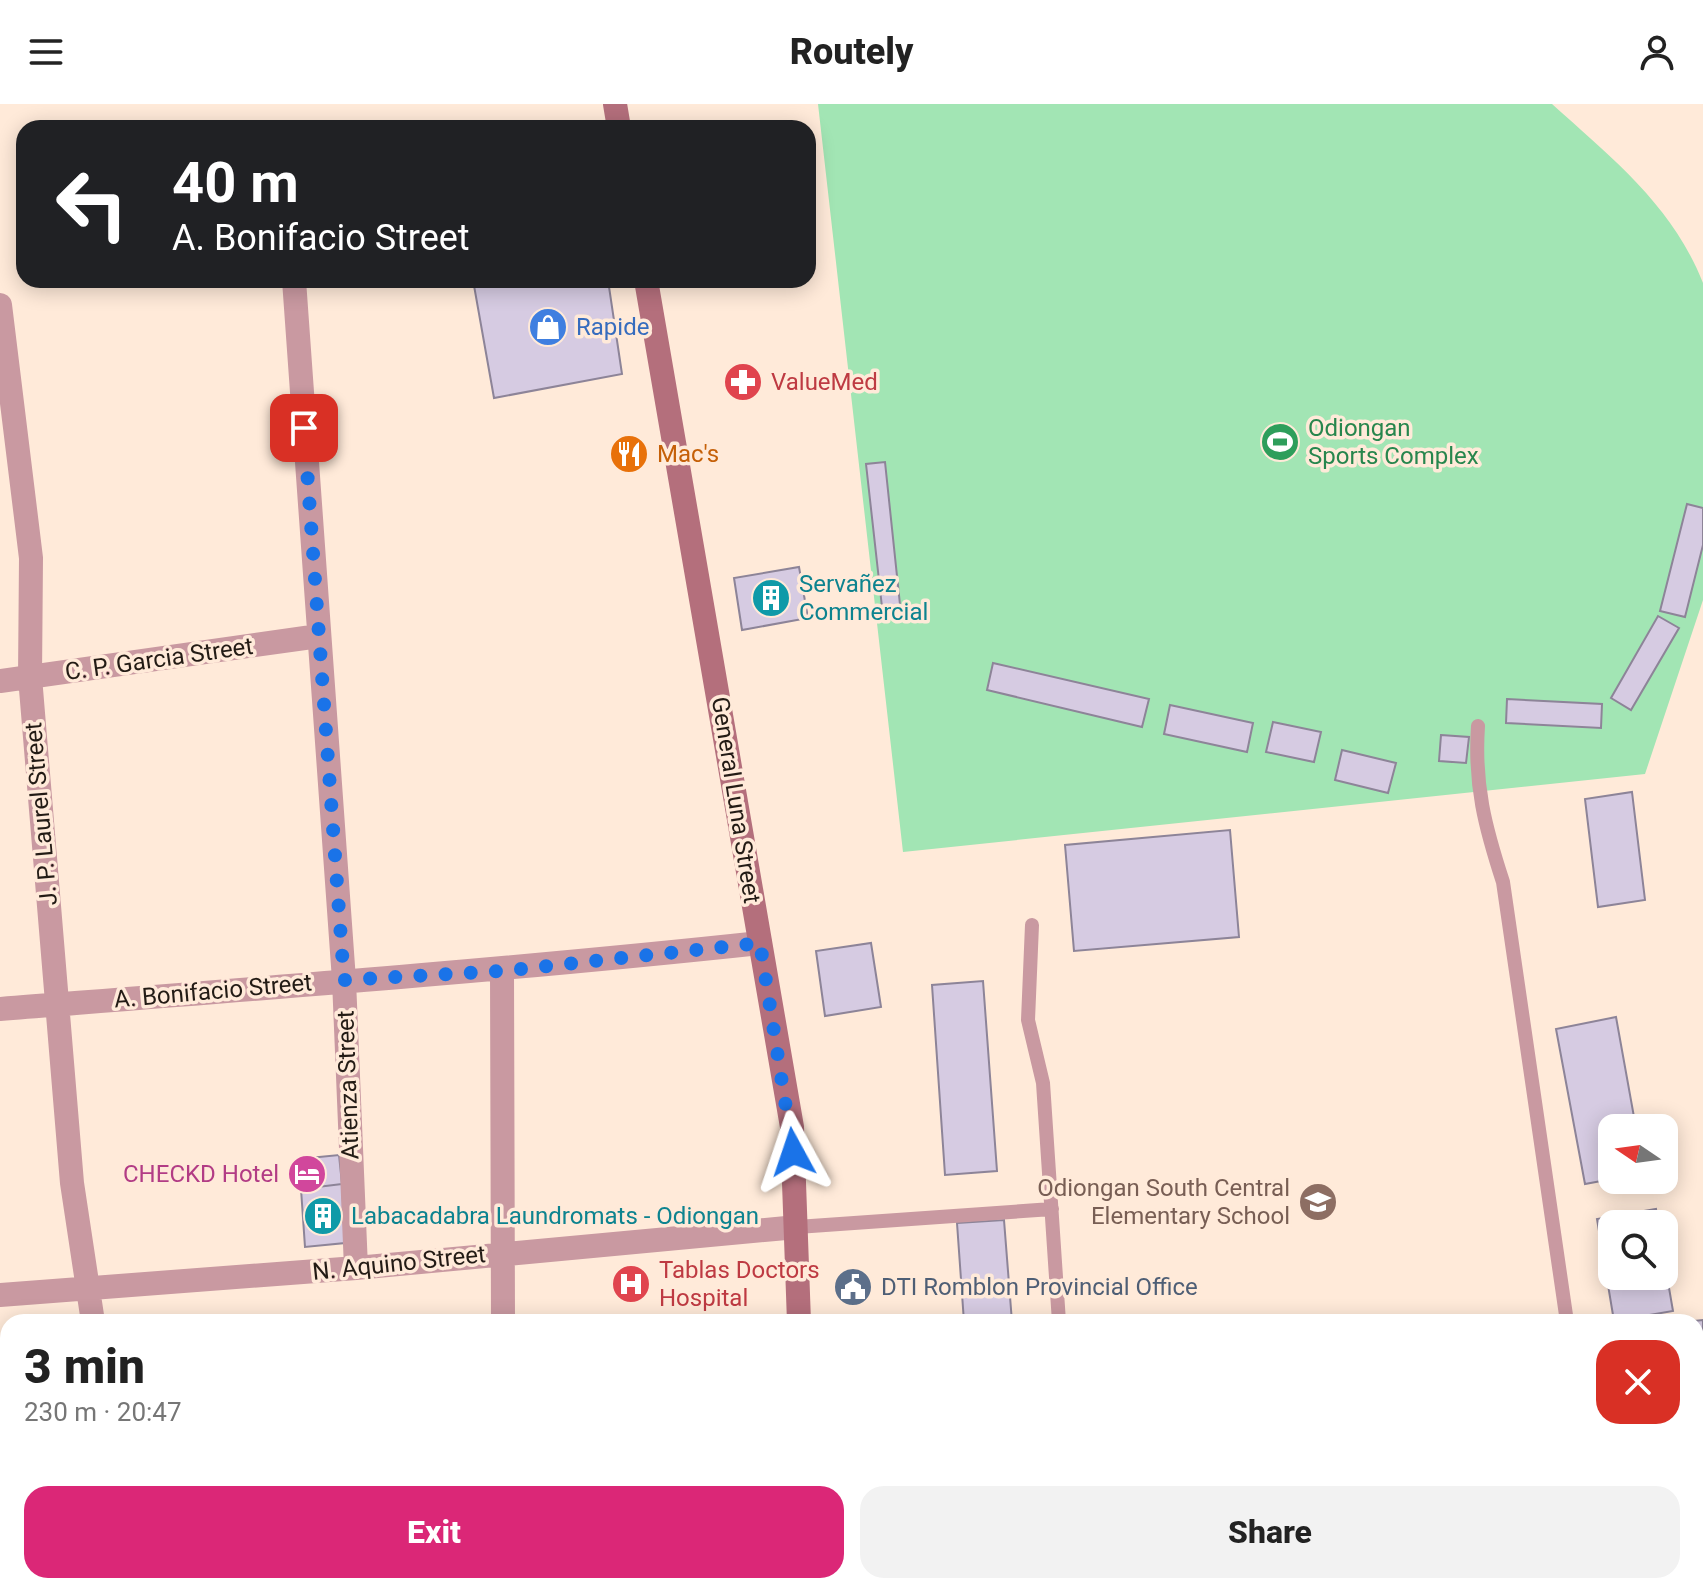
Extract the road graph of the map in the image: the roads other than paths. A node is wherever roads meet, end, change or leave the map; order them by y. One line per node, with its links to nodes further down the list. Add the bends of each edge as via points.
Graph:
1 (295, 288): 4 (street, Atienza Street)
2 (647, 288): 9 (main road, General Luna Street)
3 (0, 305): 5 (street, J. P. Laurel Street, via 31,558)
4 (319, 636): 5 (street, C. P. Garcia Street); 11 (street, Atienza Street)
5 (30, 677): 6 (street, C. P. Garcia Street); 12 (street, J. P. Laurel Street)
6 (0, 681)
7 (1478, 726): 24 (lane, via 1486,836 1503,882)
8 (1032, 925): 14 (lane, via 1028,1020 1043,1083)
9 (760, 943): 10 (street, A. Bonifacio Street); 15 (main road, General Luna Street, via 792,1127)
10 (502, 971): 11 (street, A. Bonifacio Street); 16 (street)
11 (344, 980): 12 (street, A. Bonifacio Street); 17 (street, Atienza Street)
12 (57, 1005): 13 (street, A. Bonifacio Street); 18 (street, J. P. Laurel Street, via 72,1183)
13 (0, 1009)
14 (1052, 1209): 15 (lane); 23 (lane)
15 (797, 1227): 16 (street, N. Aquino Street); 22 (main road, General Luna Street)
16 (505, 1252): 17 (street, N. Aquino Street); 21 (street)
17 (356, 1268): 18 (street, N. Aquino Street)
18 (90, 1289): 19 (street, N. Aquino Street); 20 (street, J. P. Laurel Street)
19 (0, 1295)
20 (92, 1314)
21 (503, 1314)
22 (799, 1314)
23 (1059, 1314)
24 (1566, 1314)

